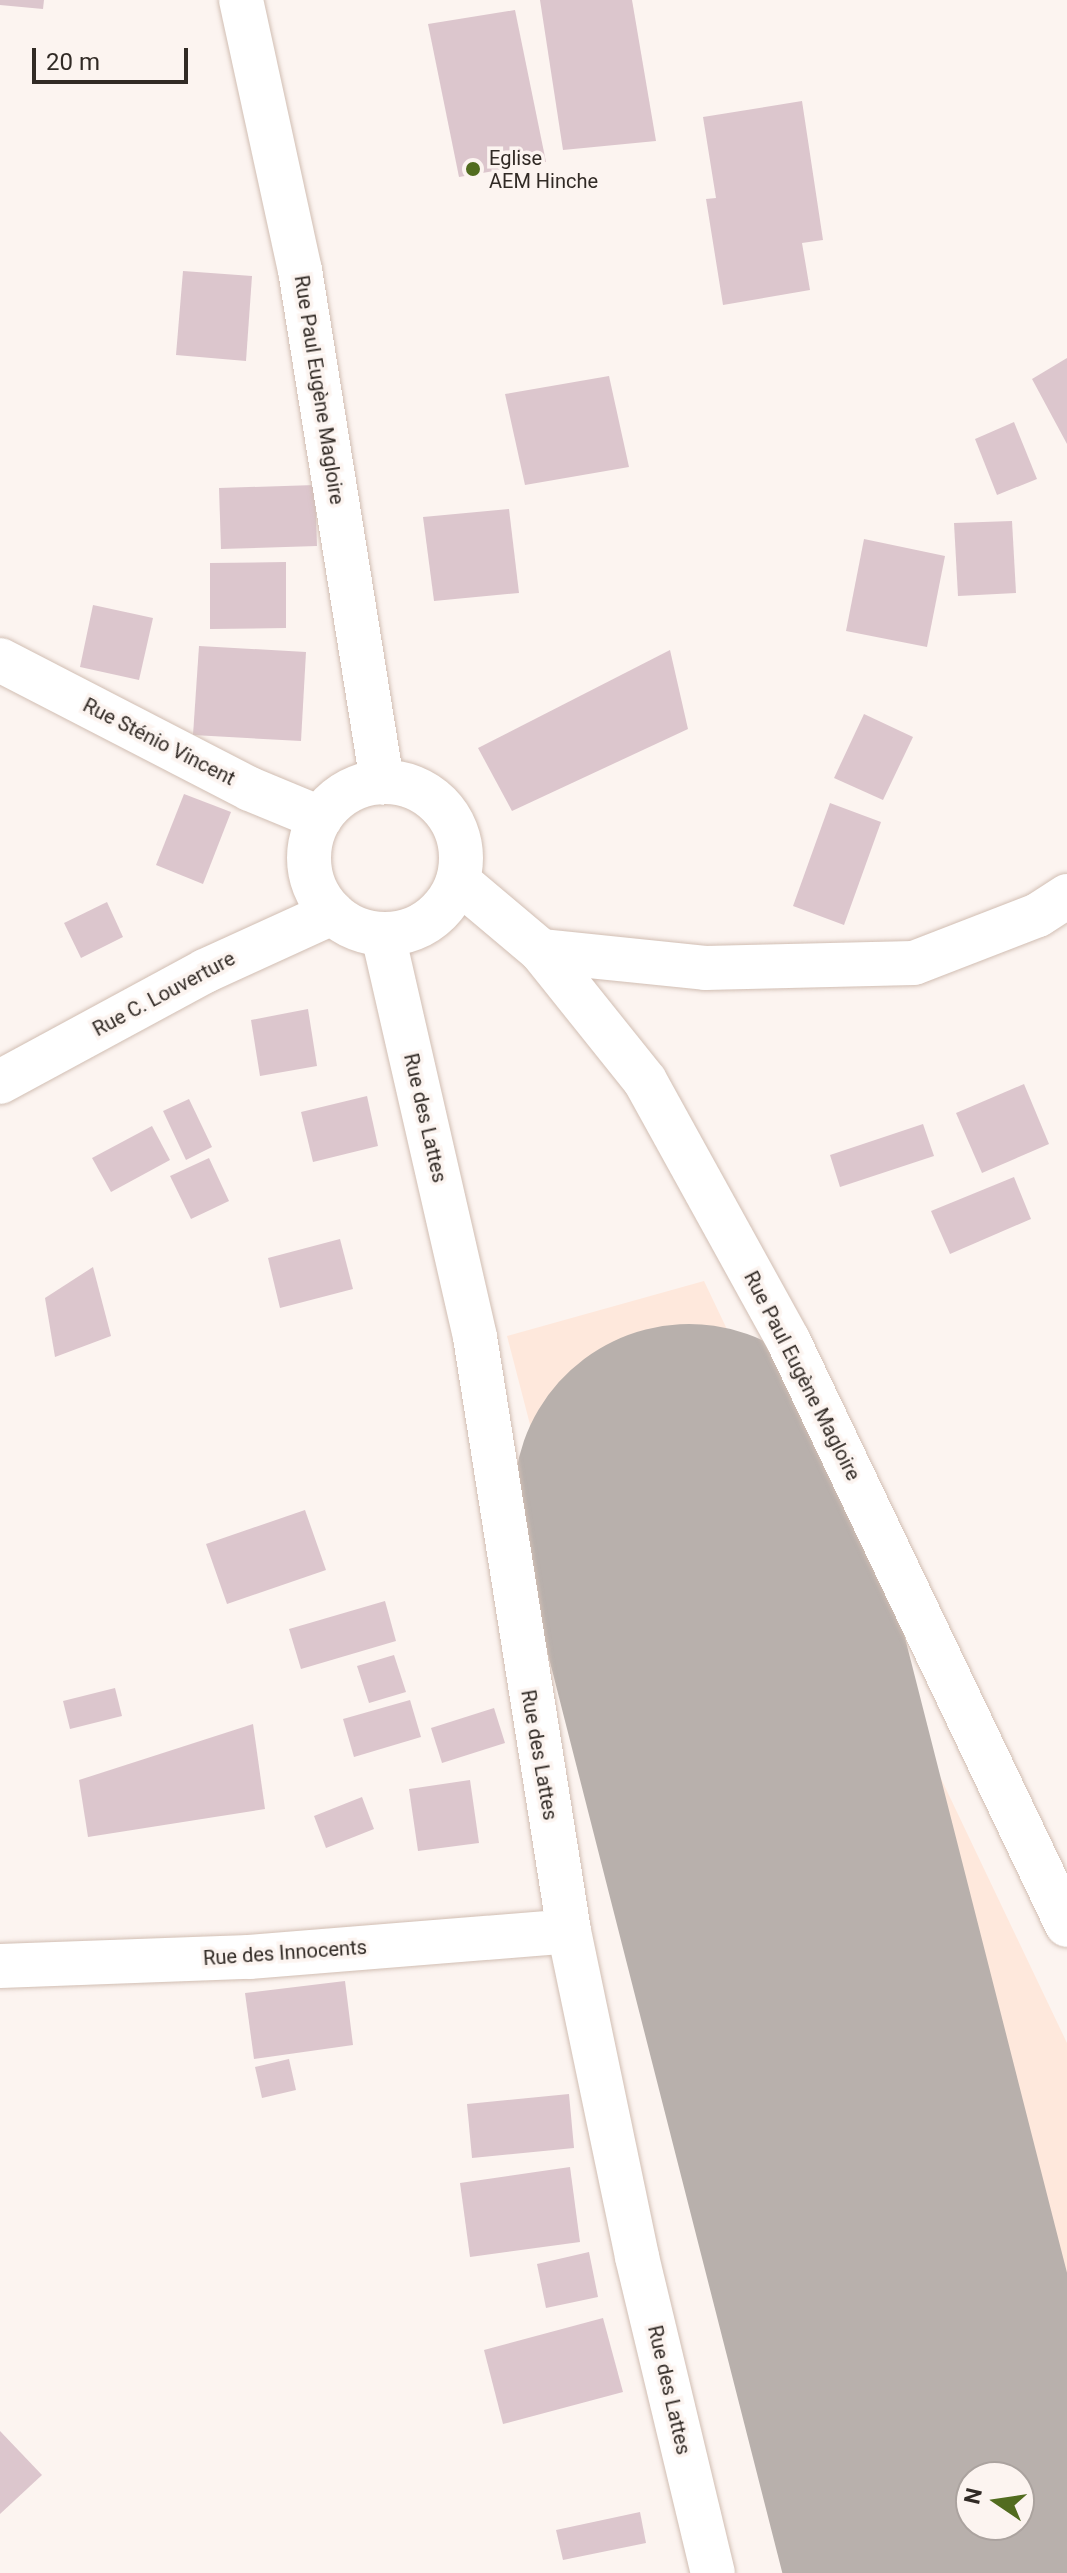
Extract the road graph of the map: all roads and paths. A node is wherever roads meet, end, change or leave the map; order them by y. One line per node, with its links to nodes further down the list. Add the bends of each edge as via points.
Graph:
1 (241, 0): 3 (street, Rue Paul Eugène Magloire, via 300,270)
2 (0, 660): 4 (street, Rue Sténio Vincent, via 250,789)
3 (382, 782): 4 (street, via 346,792); 5 (street, via 410,786 436,800 454,823 461,851)
4 (320, 818): 7 (street, via 309,857 316,887)
5 (458, 881): 8 (street, via 430,920); 9 (street, Rue Paul Eugène Magloire)
6 (1067, 896): 9 (street, via 1038,915 914,963 705,968)
7 (332, 913): 8 (street, via 356,928); 10 (street, Rue C. Louverture, via 205,971)
8 (383, 935): 12 (street, Rue des Lattes, via 475,1337)
9 (541, 951): 11 (street, Rue Paul Eugène Magloire, via 645,1081 788,1340)
10 (0, 1082)
11 (1067, 1925)
12 (569, 1931): 13 (street, Rue des Innocents, via 249,1957); 14 (street, Rue des Lattes, via 637,2257)
13 (0, 1966)
14 (713, 2573)

